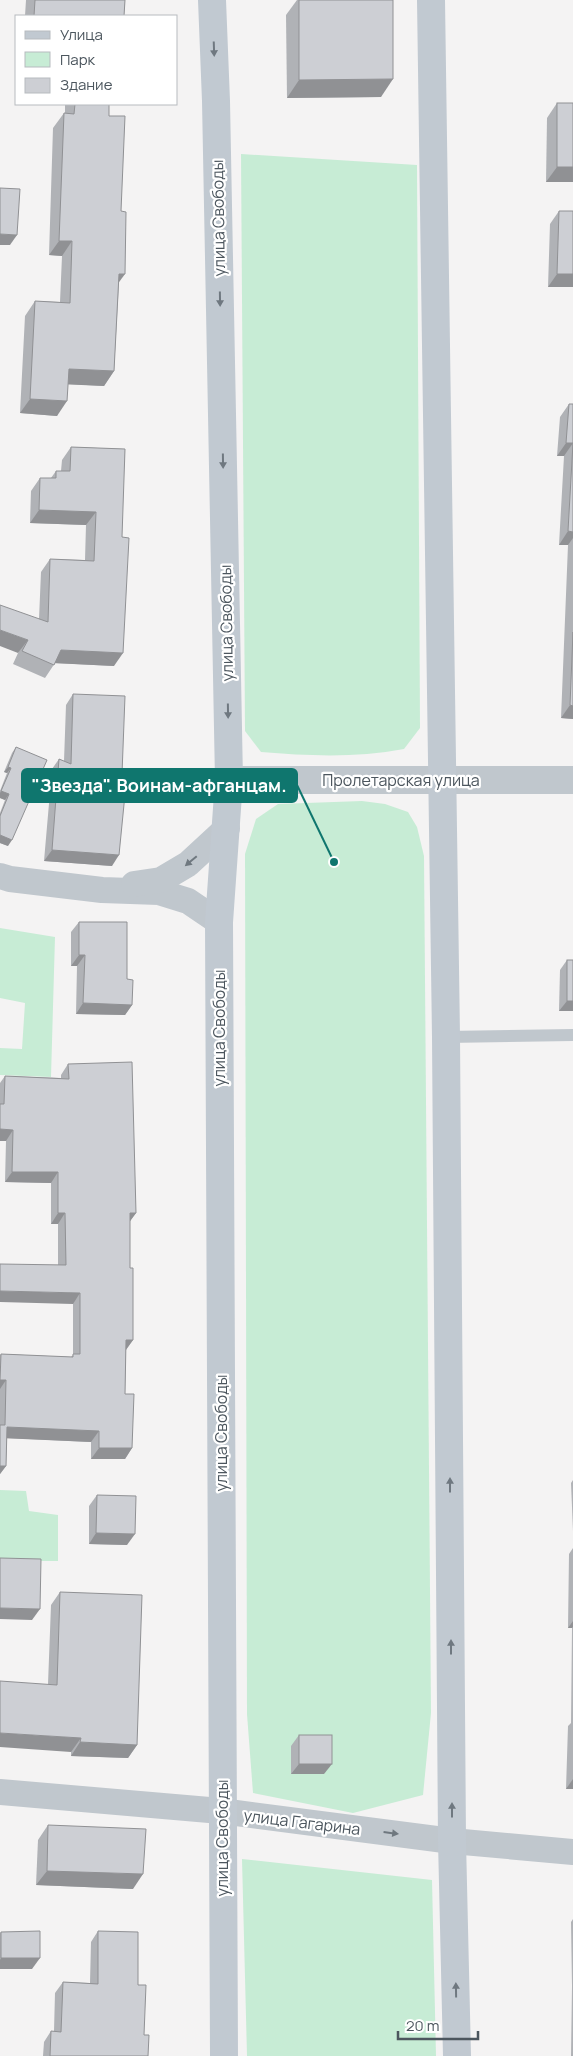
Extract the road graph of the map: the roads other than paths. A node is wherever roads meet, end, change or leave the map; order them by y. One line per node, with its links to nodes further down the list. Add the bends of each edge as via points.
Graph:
1 (212, 0): 3 (main road, улица Свободы, one-way to 3)
2 (431, 0): 5 (main road)
3 (229, 780): 5 (street, Пролетарская улица); 6 (main road, улица Свободы)
4 (573, 780): 5 (street, Пролетарская улица)
5 (441, 781): 11 (main road)
6 (226, 828): 8 (street, one-way to 8, via 188,864 161,880); 9 (main road, улица Свободы)
7 (0, 876): 8 (street)
8 (102, 890): 9 (street, via 159,892 188,901)
9 (219, 922): 13 (main road, улица Свободы)
10 (573, 1035): 11 (lane)
11 (446, 1037): 14 (main road, one-way to 11)
12 (0, 1792): 13 (street, улица Гагарина)
13 (222, 1811): 14 (street, улица Гагарина, one-way to 14); 16 (main road, улица Свободы)
14 (452, 1841): 15 (street, улица Гагарина); 17 (main road, one-way to 14)
15 (573, 1852)
16 (224, 2056)
17 (457, 2056)

